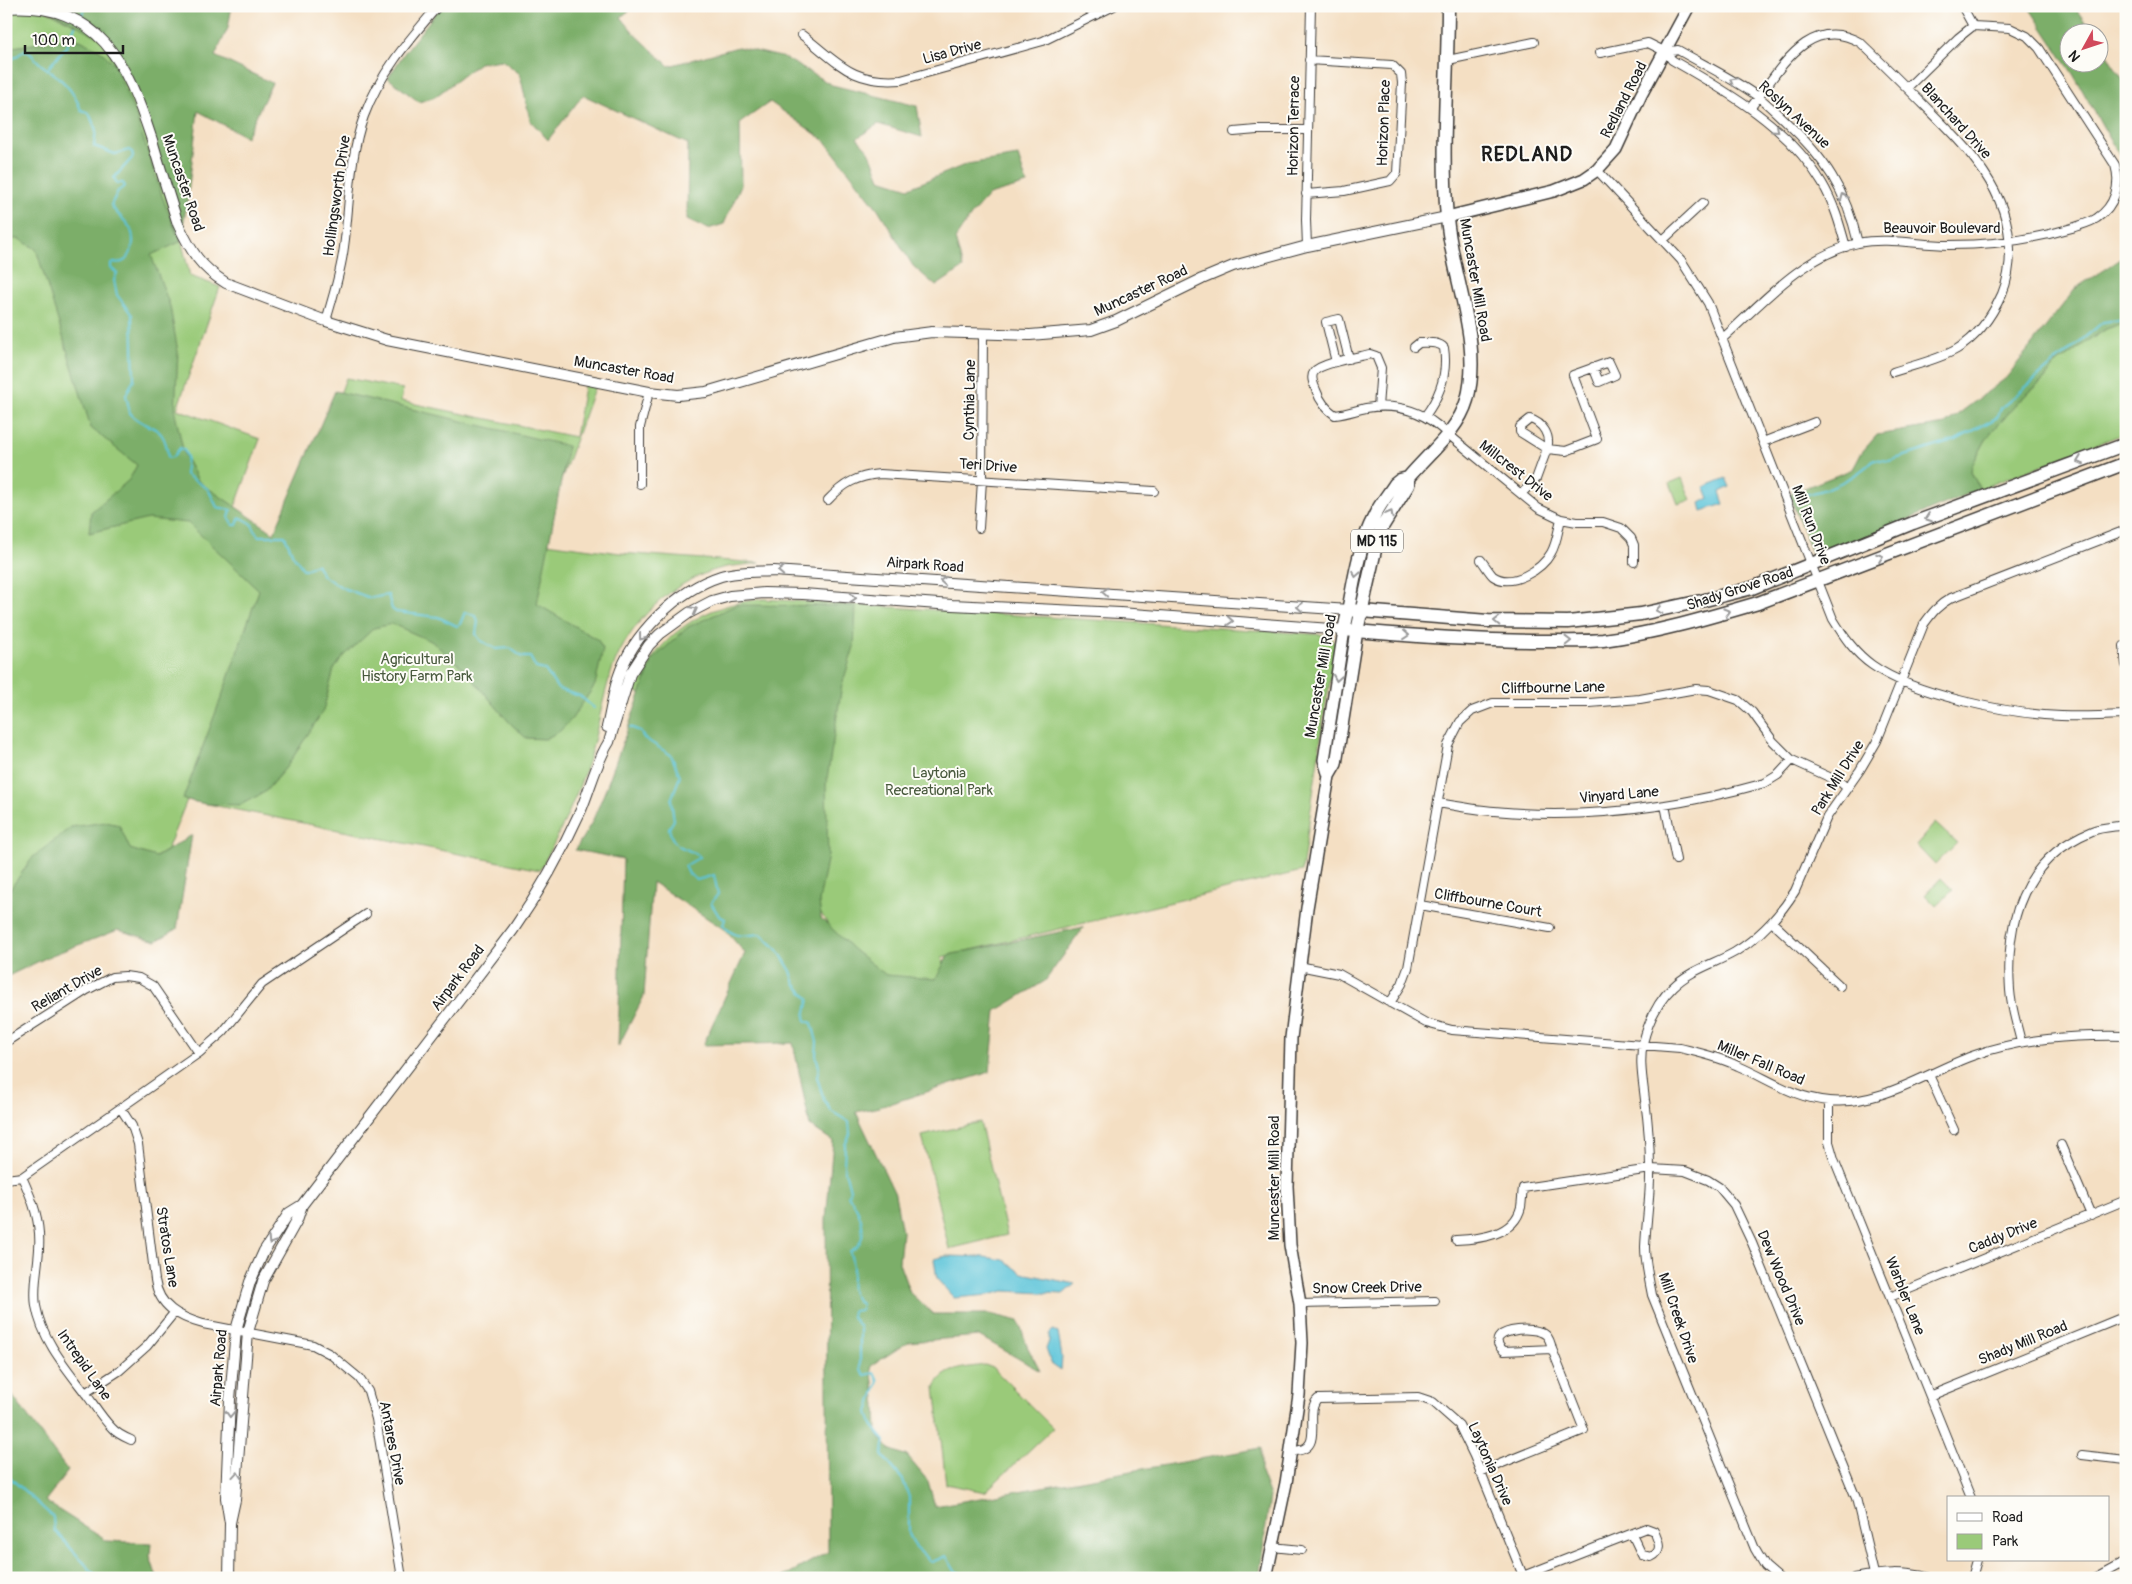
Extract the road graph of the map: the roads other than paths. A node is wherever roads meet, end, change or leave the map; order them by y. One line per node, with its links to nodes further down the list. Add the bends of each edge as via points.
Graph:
1 (438, 6): 29 (street, Hollingsworth Drive, via 382,76 363,118 354,153 344,250)
2 (1114, 6): 9 (street, Lisa Drive, via 1043,41 901,80 871,80 851,72 833,62)
3 (1310, 6): 13 (street, Horizon Terrace)
4 (1448, 6): 14 (main road, Muncaster Mill Road / MD 115)
5 (1689, 6): 12 (main road, Redland Road)
6 (1962, 6): 8 (street)
7 (6, 8): 29 (street, Muncaster Road, via 42,9 68,16 84,24 112,51 125,70 146,122 178,224 195,256 211,274 226,283)
8 (1973, 26): 15 (street); 25 (street, Beauvoir Boulevard, via 2010,28 2027,36 2039,48 2118,174 2116,193 2109,207 2097,218 2056,232)
9 (802, 35)
10 (1534, 42): 14 (street)
11 (1600, 52): 12 (street, Roslyn Avenue, via 1648,42)
12 (1666, 52): 16 (street, Roslyn Avenue, one-way to 12, via 1678,50); 17 (street, Roslyn Avenue, via 1672,60); 20 (main road, Redland Road, via 1641,95 1616,149)
13 (1309, 60): 18 (street, Horizon Terrace); 21 (street, Horizon Place, via 1392,66 1401,74 1402,83 1397,172 1390,181 1344,191)
14 (1448, 60): 23 (main road, Muncaster Mill Road / MD 115)
15 (1907, 88): 16 (street, Blanchard Drive, via 1850,36 1822,35 1800,47); 25 (street, Blanchard Drive, via 1957,139 1987,176 2004,211)
16 (1759, 97): 17 (street, Blanchard Drive); 26 (street, Roslyn Avenue, one-way to 16, via 1851,214 1832,174 1807,142)
17 (1751, 107): 28 (street, Roslyn Avenue, one-way to 28, via 1789,142 1822,182 1833,204)
18 (1308, 130): 19 (street); 21 (street, Horizon Terrace)
19 (1234, 132)
20 (1597, 170): 23 (main road, Redland Road, via 1584,179 1543,195); 24 (street, Mill Run Drive)
21 (1306, 194): 27 (street, Horizon Terrace)
22 (1703, 203): 24 (street)
23 (1447, 217): 27 (street, Muncaster Road); 41 (main road, Muncaster Mill Road / MD 115, via 1472,361 1466,402)
24 (1663, 240): 31 (street, Mill Run Drive, via 1697,284)
25 (2010, 242): 26 (street, Beauvoir Boulevard, via 1948,245 1884,241); 36 (street, Blanchard Drive, via 2010,266 2005,287 1982,329 1948,353)
26 (1858, 243): 28 (street, Beauvoir Boulevard)
27 (1307, 246): 30 (street, Muncaster Road, via 1233,266 1091,330 1030,335)
28 (1846, 247): 31 (street, Beauvoir Boulevard, via 1824,256 1790,278)
29 (326, 321): 37 (street, Muncaster Road, via 387,340)
30 (983, 333): 37 (street, Muncaster Road, via 932,332 894,337 706,392 678,395); 46 (street, Cynthia Lane)
31 (1723, 338): 42 (street, Mill Run Drive)
32 (1414, 347): 39 (street, via 1419,343 1436,343 1444,348 1441,388 1436,402)
33 (1349, 359): 34 (street); 34 (street, via 1339,319 1326,322); 38 (street, via 1370,354 1379,360)
34 (1336, 362): 38 (street, via 1321,366 1312,377 1328,410 1335,415)
35 (1593, 367): 49 (street, via 1572,375 1597,438 1566,451 1547,449 1536,479)
36 (1893, 372)
37 (649, 392): 47 (street, via 640,427)
38 (1378, 406): 39 (street, Millcrest Drive, via 1408,408)
39 (1425, 416): 41 (street, Millcrest Drive)
40 (1815, 422): 42 (street)
41 (1448, 434): 45 (main road, Muncaster Mill Road / MD 115); 49 (street, Millcrest Drive)
42 (1763, 442): 56 (street, Mill Run Drive)
43 (2126, 444): 56 (main road, Shady Grove Road, one-way to 56, via 1913,523)
44 (2126, 463): 57 (main road, Shady Grove Road, one-way to 44)
45 (1408, 478): 58 (main road, Muncaster Mill Road / MD 115, one-way to 58, via 1395,484 1373,518 1360,553); 59 (main road, Muncaster Mill Road / MD 115, one-way to 45, via 1377,540 1408,485)
46 (982, 480): 48 (street, Teri Drive); 50 (street, Teri Drive, via 868,475 840,486); 52 (street, Cynthia Lane)
47 (640, 484)
48 (1154, 491)
49 (1521, 494): 51 (street, Millcrest Drive, via 1538,508)
50 (828, 500)
51 (1561, 519): 54 (street, via 1551,553 1537,569 1512,579 1500,578 1493,576); 55 (street, Millcrest Drive, via 1603,522 1621,528 1634,545)
52 (979, 528)
53 (2126, 530): 63 (street, Park Mill Drive, via 1940,604 1924,624)
54 (1481, 560)
55 (1634, 562)
56 (1811, 565): 57 (street, Mill Run Drive); 59 (main road, Shady Grove Road, one-way to 59, via 1752,588 1641,614 1603,619 1488,621)
57 (1817, 580): 60 (main road, Shady Grove Road, one-way to 57, via 1458,640 1600,640 1702,620); 63 (street, Mill Run Drive, via 1833,620 1846,639 1871,664)
58 (1349, 610): 59 (main road, Shady Grove Road); 60 (main road, Muncaster Mill Road / MD 115); 65 (street, Airpark Road, one-way to 65, via 774,571 732,574 704,584 673,601 630,652 617,679)
59 (1362, 611): 60 (main road, Muncaster Mill Road / MD 115)
60 (1351, 630): 65 (street, Airpark Road, one-way to 60, via 610,742 630,674 649,645 689,613 730,596 803,594); 76 (main road, Muncaster Mill Road / MD 115, via 1336,764 1329,776)
61 (2124, 646): 62 (street)
62 (2126, 665)
63 (1900, 681): 64 (street, Mill Run Drive, via 1999,708 2060,716); 67 (street, Park Mill Drive, via 1877,741)
64 (2126, 716)
65 (605, 749): 93 (street, Airpark Road, via 563,850 541,890)
66 (1792, 760): 67 (street, Cliffbourne Lane); 68 (street, Cliffbourne Lane, via 1738,700 1709,690 1589,703 1493,703 1472,711 1453,732); 69 (street, Vinyard Lane, via 1765,783)
67 (1847, 788): 74 (street, Park Mill Drive, via 1827,817 1796,891)
68 (1438, 803): 69 (street, Vinyard Lane, via 1495,812 1549,813 1586,813); 72 (street, Cliffbourne Lane)
69 (1665, 805): 71 (street)
70 (2126, 825): 81 (street, via 2094,831 2070,842 2046,861 2024,891 2014,920 2009,959 2010,992)
71 (1676, 860)
72 (1420, 904): 75 (street, Cliffbourne Court); 78 (street, Cliffbourne Lane, via 1408,968)
73 (366, 914): 83 (street, via 262,984 223,1032)
74 (1772, 922): 77 (street); 82 (street, Park Mill Drive, via 1735,952 1693,972 1674,986 1656,1009)
75 (1550, 928)
76 (1299, 966): 78 (street, Miller Fall Road, via 1339,974); 98 (main road, Muncaster Mill Road / MD 115, via 1291,1038 1287,1186 1290,1245)
77 (1840, 986)
78 (1390, 1003): 82 (street, Miller Fall Road, via 1426,1023 1452,1030)
79 (2126, 1036): 81 (street, Miller Fall Road)
80 (6, 1042): 83 (street, Reliant Drive, via 87,990 112,977 125,976 139,978 152,986)
81 (2021, 1042): 84 (street, Miller Fall Road, via 1973,1056)
82 (1643, 1045): 85 (street, Miller Fall Road, via 1680,1048 1717,1057 1777,1087); 89 (street, Mill Creek Drive)
83 (199, 1054): 86 (street)
84 (1929, 1075): 85 (street, Miller Fall Road, via 1867,1098); 87 (street)
85 (1829, 1101): 96 (street, Warbler Lane, via 1829,1142 1834,1159)
86 (122, 1109): 90 (street); 99 (street, Stratos Lane, via 138,1144 157,1290)
87 (1954, 1130)
88 (2061, 1145): 94 (street)
89 (1650, 1169): 95 (street, Dew Wood Drive, via 1523,1188 1520,1209 1509,1225 1493,1236); 118 (street, Dew Wood Drive, via 1685,1171 1708,1180 1719,1187 1734,1205 1856,1498); 123 (street, Mill Creek Drive, via 1645,1248 1652,1296 1754,1549)
90 (22, 1177): 91 (street); 104 (street, Intrepid Lane, via 36,1207 39,1227 35,1287 40,1321 48,1341)
91 (6, 1179)
92 (2126, 1200): 94 (street, Caddy Drive)
93 (302, 1206): 101 (street, Airpark Road, one-way to 101, via 289,1213 264,1251 250,1282); 102 (street, Airpark Road, via 263,1281)
94 (2091, 1214): 96 (street, Caddy Drive)
95 (1456, 1240)
96 (1890, 1297): 105 (street, Warbler Lane)
97 (1435, 1301): 98 (street, Snow Creek Drive)
98 (1300, 1304): 107 (main road, Muncaster Mill Road / MD 115, via 1299,1395)
99 (174, 1313): 101 (street, Stratos Lane, via 203,1324); 104 (street, via 147,1346 119,1371)
100 (2126, 1316): 105 (street, Shady Mill Road)
101 (236, 1330): 102 (street, Stratos Lane); 112 (street, Airpark Road, one-way to 112, via 226,1498)
102 (248, 1332): 112 (street, Airpark Road, one-way to 102, via 235,1500); 121 (street, Antares Drive, via 313,1345 346,1366 368,1391 376,1419)
103 (1552, 1349): 103 (street, via 1504,1351 1498,1342 1505,1332 1537,1330 1545,1333); 110 (street, via 1584,1430)
104 (85, 1393): 106 (street, Intrepid Lane, via 112,1429)
105 (1930, 1396): 111 (street, Warbler Lane)
106 (131, 1440)
107 (1291, 1451): 110 (street, Laytonia Drive, via 1300,1452 1310,1444 1314,1406 1318,1399 1418,1397 1433,1402 1458,1425); 114 (main road, Muncaster Mill Road / MD 115)
108 (2082, 1455): 109 (street)
109 (2126, 1460)
110 (1480, 1472): 119 (street, Laytonia Drive)
111 (1970, 1496)
112 (230, 1523): 120 (street, Airpark Road)
113 (1632, 1534): 119 (street)
114 (1272, 1547): 115 (street); 122 (main road, Muncaster Mill Road / MD 115)
115 (1302, 1550)
116 (2126, 1561): 127 (street)
117 (1976, 1562): 126 (street)
118 (1874, 1574): 124 (street); 125 (street, via 1909,1573)
119 (1523, 1577)
120 (228, 1578)
121 (402, 1578)
122 (1266, 1578)
123 (1778, 1578)
124 (1855, 1578)
125 (1931, 1578)
126 (1972, 1578)
127 (2095, 1578)

